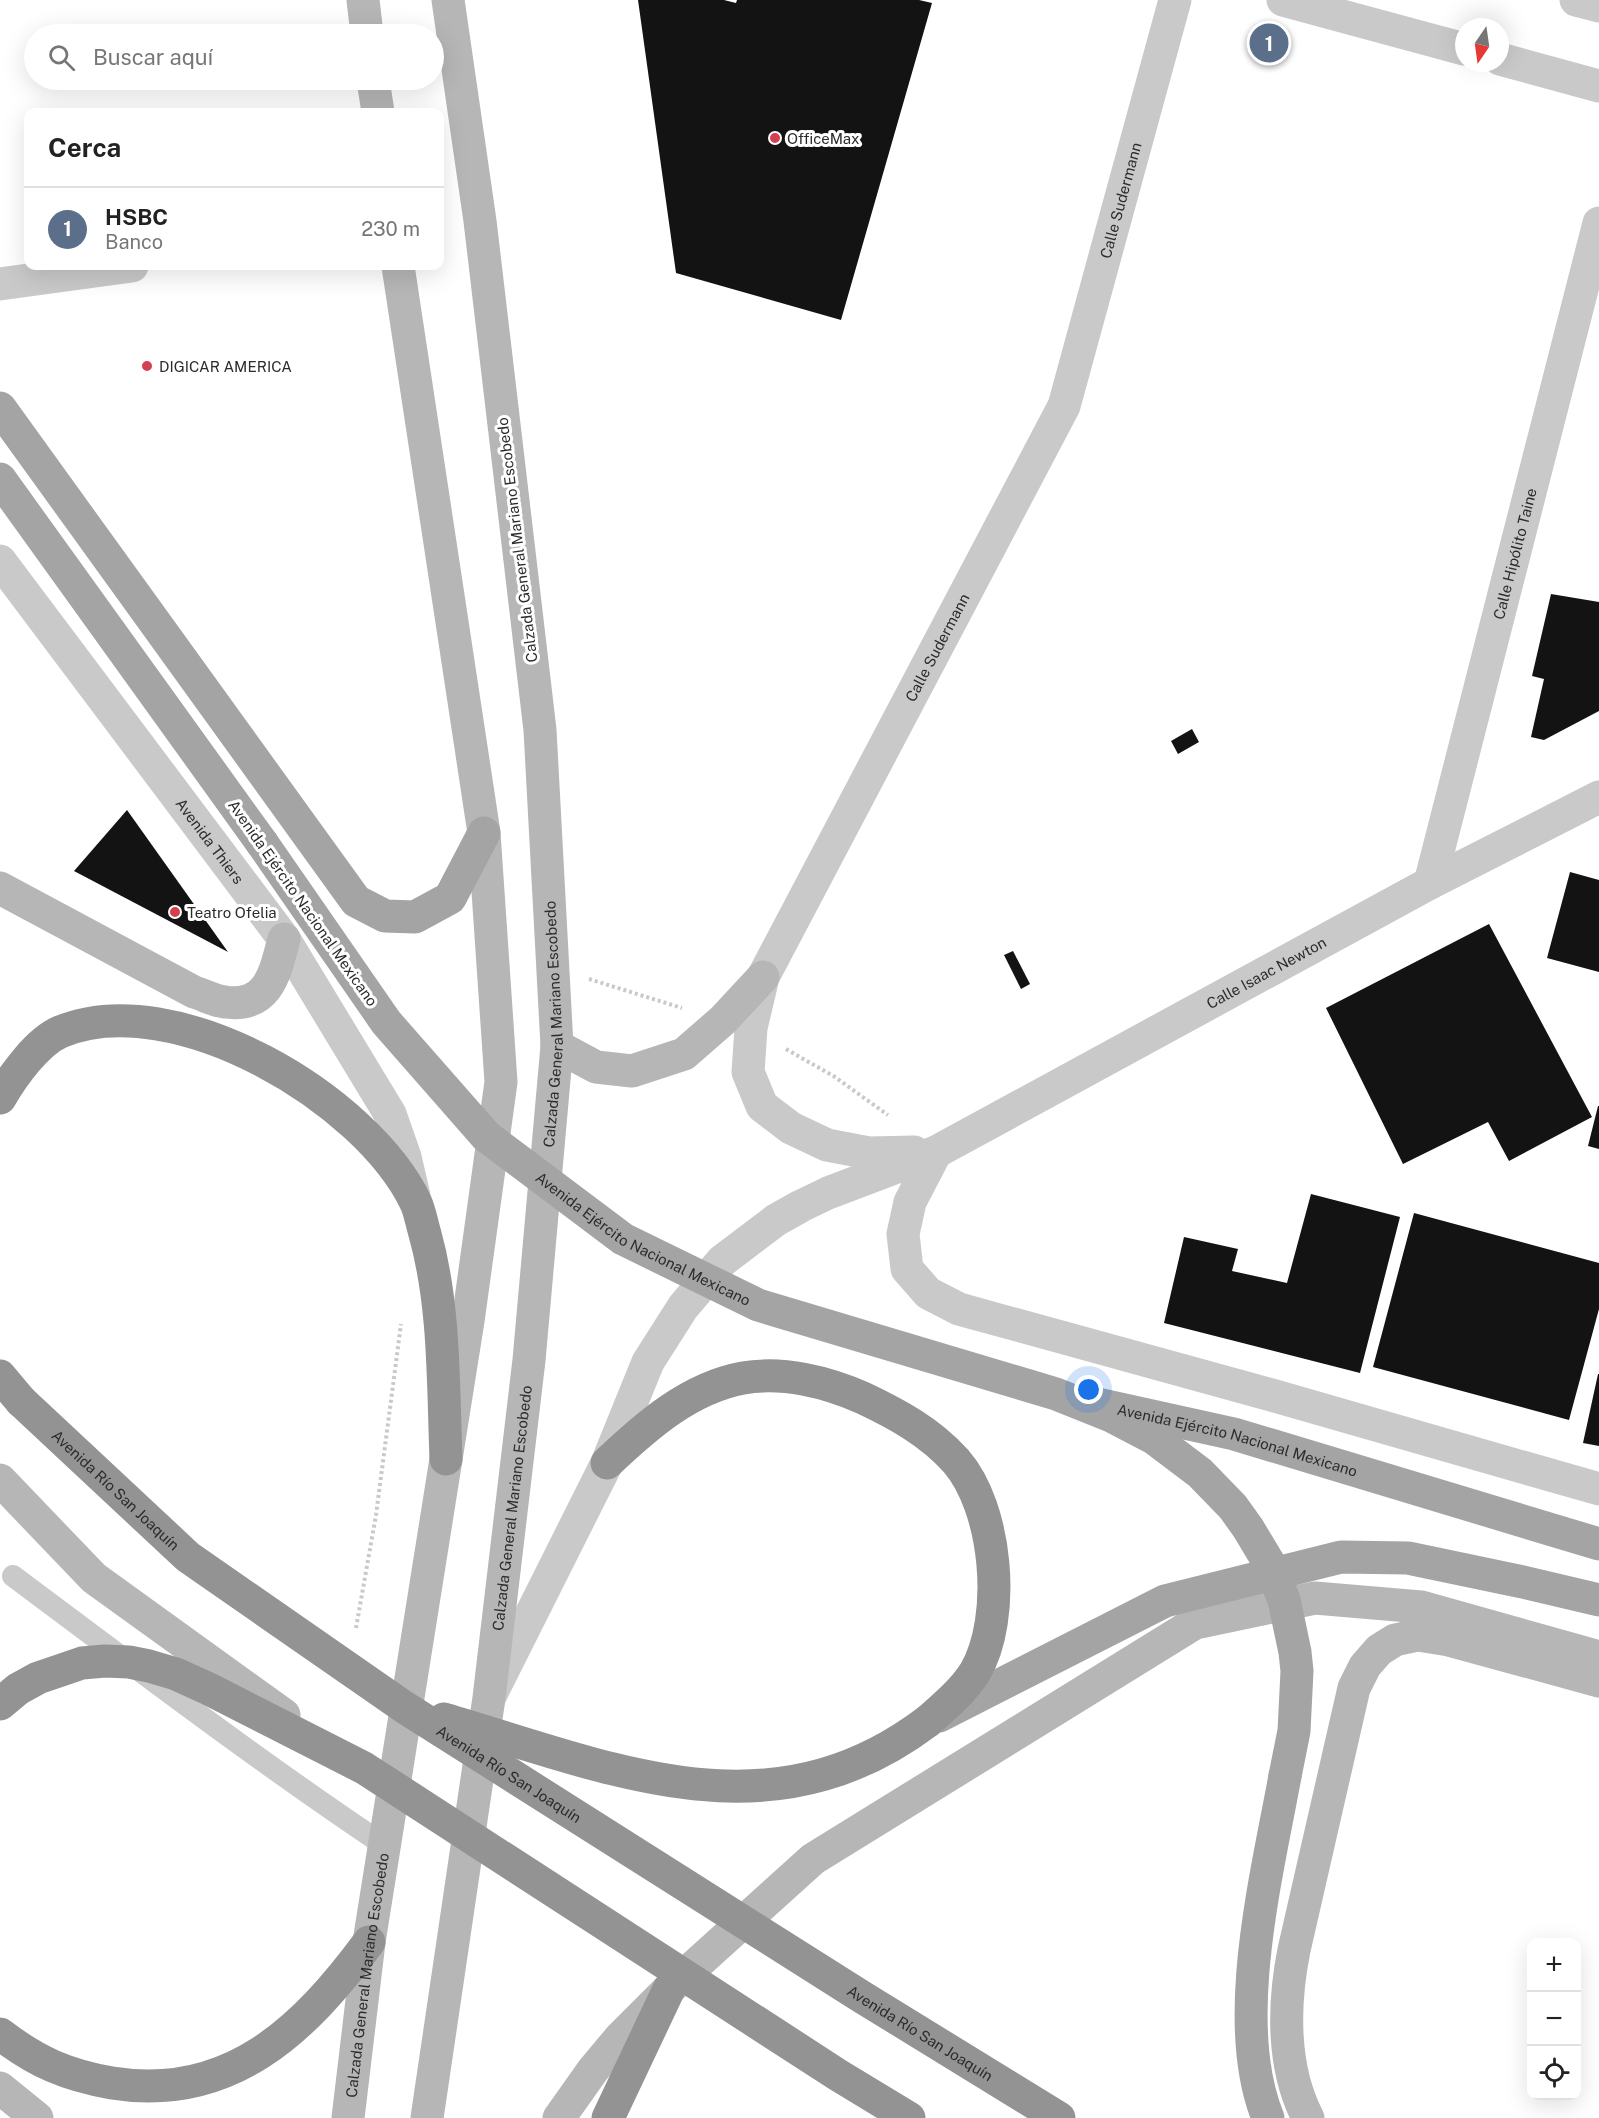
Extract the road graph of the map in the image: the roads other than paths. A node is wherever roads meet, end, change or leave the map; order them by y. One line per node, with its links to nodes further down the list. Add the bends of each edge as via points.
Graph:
1 (363, 0): 7 (main road)
2 (448, 0): 27 (main road, Calzada General Mariano Escobedo, via 480,221 540,730)
3 (1175, 0): 25 (street, Calle Sudermann, via 1064,406)
4 (1283, 0): 8 (street)
5 (1576, 0): 6 (street)
6 (1599, 6)
7 (366, 24)
8 (1455, 47)
9 (1509, 61): 10 (street)
10 (1599, 86)
11 (375, 90): 12 (main road)
12 (377, 108)
13 (1599, 223): 22 (street, Calle Hipólito Taine)
14 (103, 270): 16 (street)
15 (399, 270): 21 (main road, Calzada General Mariano Escobedo)
16 (0, 284)
17 (0, 408): 21 (main road, via 356,901 385,916 415,917 450,898)
18 (0, 479): 32 (main road, Avenida Ejército Nacional Mexicano, bridge, via 386,1022 486,1136 623,1239 758,1305)
19 (0, 561): 24 (street, Avenida Thiers)
20 (1599, 797): 22 (street, Calle Isaac Newton)
21 (484, 833): 33 (main road, Calzada General Mariano Escobedo, via 501,1082)
22 (1430, 883): 29 (street, Calle Isaac Newton)
23 (0, 888): 24 (main road, via 194,992 224,1002 247,1002 266,990 276,971)
24 (284, 939): 30 (street, Avenida Thiers, via 390,1114)
25 (763, 977): 26 (main road)
26 (737, 1024): 27 (main road, via 684,1054 632,1071 596,1067); 29 (street, via 748,1072 762,1106 791,1128 827,1145 869,1154)
27 (557, 1046): 42 (main road, Calzada General Mariano Escobedo, via 529,1360)
28 (0, 1098): 30 (highway, via 12,1076 59,1032 109,1021 174,1028 225,1044 308,1087 361,1131 391,1164)
29 (936, 1152): 34 (street, Calle Isaac Newton, via 801,1206 722,1261 683,1307 648,1362); 36 (street, via 910,1202 903,1234 906,1257 908,1269 928,1293 958,1309)
30 (416, 1204): 33 (highway, via 435,1280)
31 (0, 1376): 44 (highway, Avenida Río San Joaquín, bridge, via 21,1401 188,1557)
32 (1056, 1394): 37 (main road, Avenida Ejército Nacional Mexicano, bridge, via 1234,1434); 61 (main road, bridge, via 1131,1426 1179,1456 1217,1490 1259,1545 1284,1600 1295,1652 1297,1700 1253,1978 1253,2061)
33 (446, 1459): 47 (main road, Calzada General Mariano Escobedo)
34 (607, 1463): 42 (street, Calle Isaac Newton); 45 (highway, via 645,1427 693,1396 744,1378 801,1379 854,1395 927,1434 958,1463 972,1487 991,1542 994,1567 992,1622 975,1672)
35 (0, 1480): 46 (main road, bridge, via 94,1578 266,1704)
36 (1599, 1489)
37 (1599, 1544)
38 (13, 1576): 47 (lane, via 184,1705)
39 (1599, 1600): 45 (main road, via 1408,1558 1341,1557 1165,1601)
40 (1599, 1657): 49 (main road, via 1421,1606 1315,1598 1195,1623 813,1859)
41 (1599, 1681): 62 (main road, via 1418,1635 1386,1645 1365,1666 1354,1688 1287,1988 1292,2067)
42 (489, 1698): 55 (main road, Calzada General Mariano Escobedo)
43 (0, 1704): 46 (highway, bridge, via 18,1689 61,1669 82,1663 129,1662 176,1674)
44 (404, 1707): 45 (highway, bridge, via 619,1772 716,1787 809,1779 870,1757); 60 (highway, Avenida Río San Joaquín, bridge)
45 (928, 1721)
46 (364, 1768): 51 (highway, bridge)
47 (384, 1845): 48 (main road, Calzada General Mariano Escobedo)
48 (369, 1942): 50 (highway, via 340,1981 279,2041 244,2062 182,2084 148,2086 77,2076 24,2052); 54 (main road, Calzada General Mariano Escobedo)
49 (669, 1989): 56 (main road, via 619,2039); 57 (highway)
50 (0, 2034)
51 (838, 2075): 58 (highway, bridge); 59 (highway, bridge)
52 (0, 2088): 53 (main road)
53 (37, 2118)
54 (348, 2118)
55 (427, 2118)
56 (559, 2118)
57 (608, 2118)
58 (876, 2118)
59 (909, 2118)
60 (1059, 2118)
61 (1268, 2118)
62 (1308, 2118)

